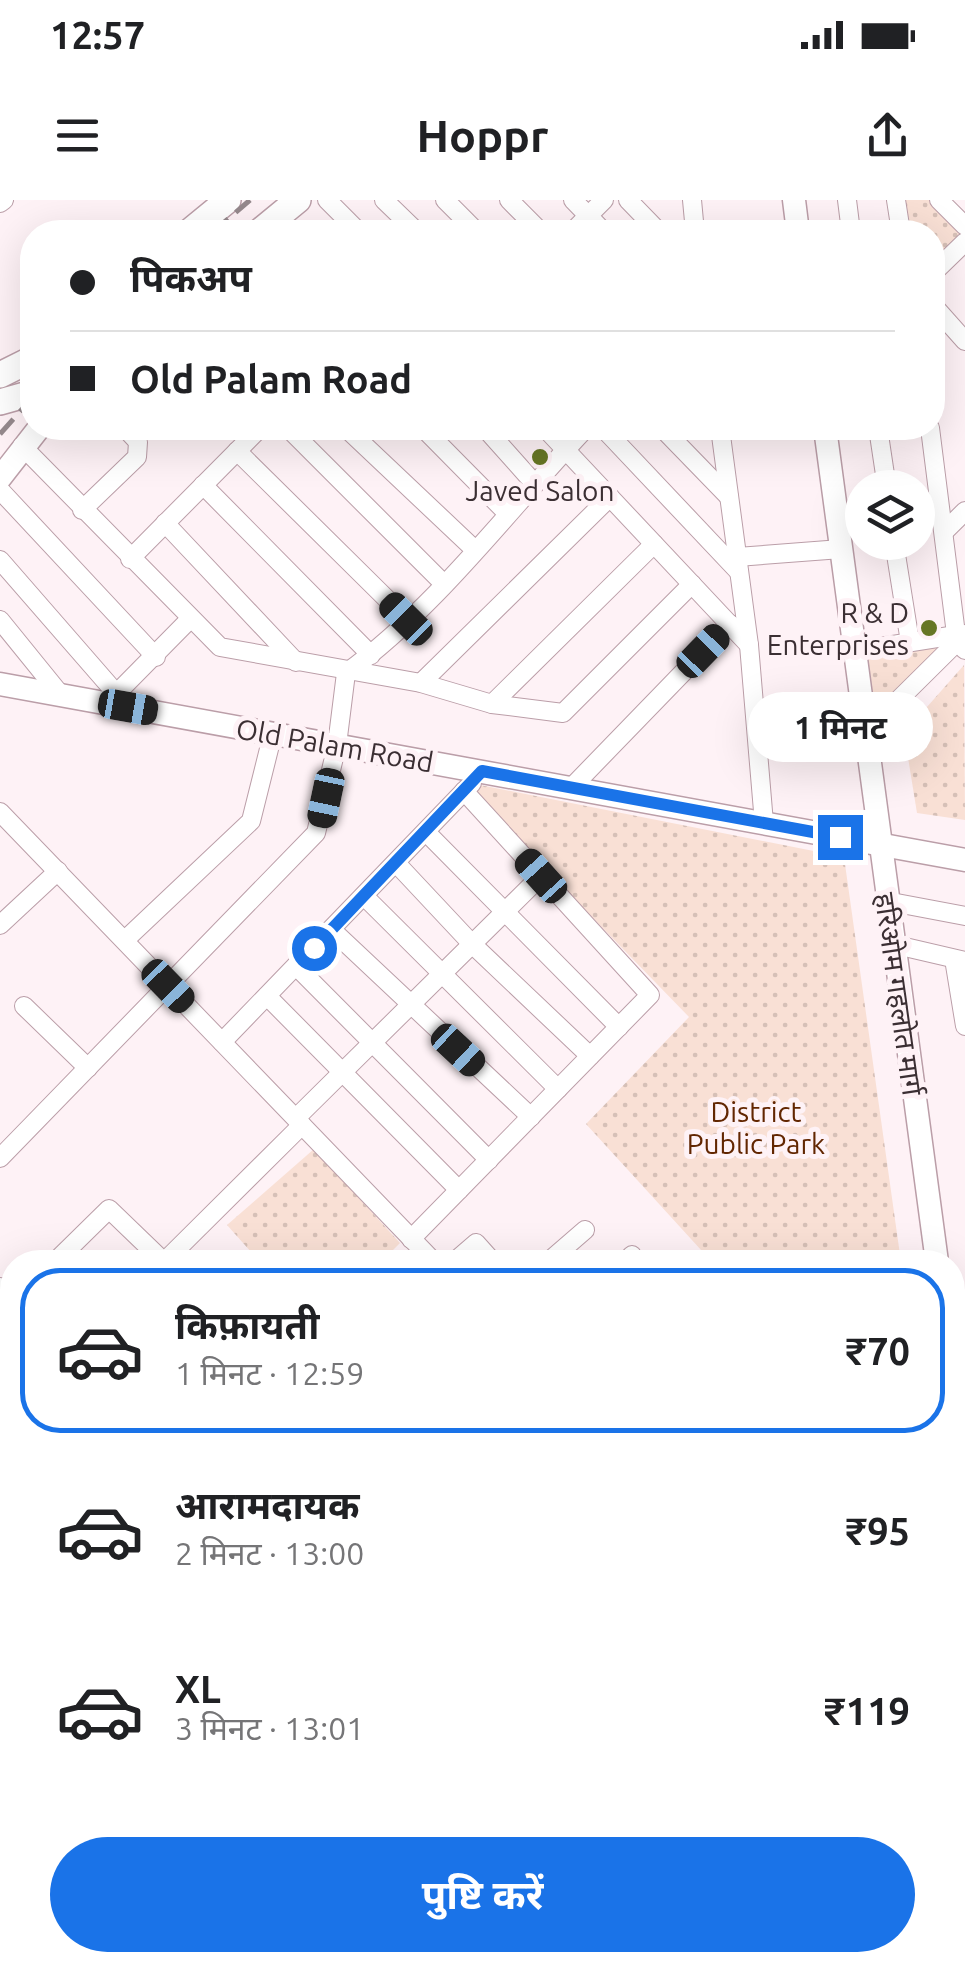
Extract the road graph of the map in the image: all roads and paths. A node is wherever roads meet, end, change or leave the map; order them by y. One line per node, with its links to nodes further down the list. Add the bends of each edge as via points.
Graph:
1 (228, 200): 12 (main road)
2 (298, 200): 13 (main road)
3 (328, 200): 14 (street)
4 (384, 200): 15 (street)
5 (445, 200): 16 (street)
6 (509, 200): 17 (street)
7 (573, 200): 11 (street)
8 (604, 200): 11 (street)
9 (628, 200): 20 (street)
10 (938, 200): 21 (street)
11 (588, 216): 18 (street); 19 (street)
12 (204, 220)
13 (282, 220)
14 (347, 220)
15 (405, 220)
16 (465, 220)
17 (529, 220)
18 (584, 220)
19 (592, 220)
20 (647, 220)
21 (965, 226)
22 (965, 242): 23 (street)
23 (945, 261)
24 (945, 319): 25 (street)
25 (965, 341)
26 (20, 393): 27 (street)
27 (0, 417)
28 (28, 440): 43 (street)
29 (136, 440): 53 (street, via 136,458)
30 (248, 440): 45 (street)
31 (300, 440): 65 (street)
32 (359, 440): 59 (street)
33 (435, 440): 55 (street)
34 (496, 440): 48 (street)
35 (555, 440): 44 (street)
36 (575, 440): 44 (street)
37 (615, 440): 64 (street)
38 (674, 440): 51 (street)
39 (722, 440): 51 (street)
40 (826, 440): 60 (street, हरिओम गहलोत मार्ग)
41 (880, 440): 46 (street)
42 (932, 440): 57 (street)
43 (22, 446): 47 (street); 53 (street)
44 (565, 450): 48 (street); 52 (street)
45 (237, 451): 49 (street); 67 (street)
46 (884, 470)
47 (0, 478)
48 (534, 483): 55 (street)
49 (203, 485): 56 (street); 75 (street)
50 (0, 490): 76 (street)
51 (729, 497): 64 (street)
52 (610, 498): 58 (street); 80 (street)
53 (82, 510): 61 (street)
54 (965, 511): 57 (street)
55 (507, 513): 59 (street)
56 (166, 523): 61 (street); 77 (street)
57 (945, 531): 71 (street)
58 (654, 544): 66 (street); 83 (street)
59 (474, 549): 65 (street)
60 (841, 549): 64 (street); 74 (street, हरिओम गहलोत मार्ग)
61 (130, 559): 69 (street)
62 (0, 560): 82 (street)
63 (897, 560): 72 (street)
64 (738, 564): 73 (street)
65 (443, 582): 67 (street)
66 (692, 584): 70 (street); 83 (street, via 563,714)
67 (406, 619): 75 (street)
68 (0, 620): 81 (street)
69 (189, 620): 76 (street); 77 (street, via 220,647)
70 (730, 624): 73 (street); 88 (street)
71 (961, 640): 72 (street); 84 (street)
72 (910, 642): 74 (street)
73 (749, 645): 91 (street)
74 (855, 651): 84 (street, हरिओम गहलोत मार्ग)
75 (370, 655): 78 (street)
76 (156, 656): 82 (street)
77 (296, 662): 78 (street)
78 (346, 673): 80 (street); 86 (street)
79 (0, 684): 81 (street, Old Palam Road)
80 (421, 684): 83 (street)
81 (60, 694): 82 (street, Old Palam Road)
82 (122, 700): 85 (street, Old Palam Road)
83 (492, 704)
84 (866, 732): 93 (street, हरिओम गहलोत मार्ग)
85 (274, 733): 86 (street, Old Palam Road); 104 (street, via 250,821)
86 (337, 745): 87 (street, Old Palam Road); 110 (street, via 316,833)
87 (482, 771): 88 (street, Old Palam Road); 89 (street)
88 (571, 788): 91 (street, Old Palam Road)
89 (464, 791): 92 (street); 97 (street)
90 (0, 812): 96 (street)
91 (764, 823): 93 (street, Old Palam Road)
92 (426, 832): 95 (street); 100 (street)
93 (878, 844): 94 (street, Old Palam Road); 99 (street, हरिओम गहलोत मार्ग)
94 (965, 860)
95 (397, 864): 98 (street); 105 (street)
96 (58, 871): 102 (street); 104 (street)
97 (541, 876): 100 (street); 115 (street, via 650,996)
98 (365, 896): 103 (street); 109 (street)
99 (886, 901): 101 (street); 106 (street, हरिओम गहलोत मार्ग)
100 (503, 914): 105 (street); 115 (street)
101 (965, 916)
102 (0, 925)
103 (332, 930): 108 (street); 112 (street)
104 (125, 940): 110 (street)
105 (472, 944): 109 (street); 118 (street)
106 (892, 944): 107 (street); 134 (street, हरिओम गहलोत मार्ग)
107 (959, 960): 114 (street)
108 (296, 966): 111 (street); 117 (street)
109 (442, 974): 112 (street); 121 (street)
110 (168, 986): 116 (street); 119 (street)
111 (267, 996): 116 (street); 120 (street)
112 (410, 1005): 117 (street); 122 (street)
113 (24, 1006): 119 (street)
114 (964, 1018)
115 (619, 1027): 118 (street)
116 (222, 1042): 123 (street)
117 (373, 1042): 120 (street); 125 (street)
118 (590, 1056): 121 (street)
119 (88, 1068): 124 (street)
120 (343, 1072): 123 (street); 126 (street)
121 (558, 1089): 122 (street)
122 (531, 1117): 125 (street)
123 (299, 1122): 128 (street); 131 (street)
124 (0, 1158)
125 (488, 1160): 126 (street)
126 (459, 1190): 128 (street)
127 (585, 1230): 133 (street)
128 (411, 1239): 132 (street)
129 (67, 1250): 130 (street, via 109,1209)
130 (152, 1250)
131 (176, 1250)
132 (422, 1250)
133 (562, 1250)
134 (935, 1250)

